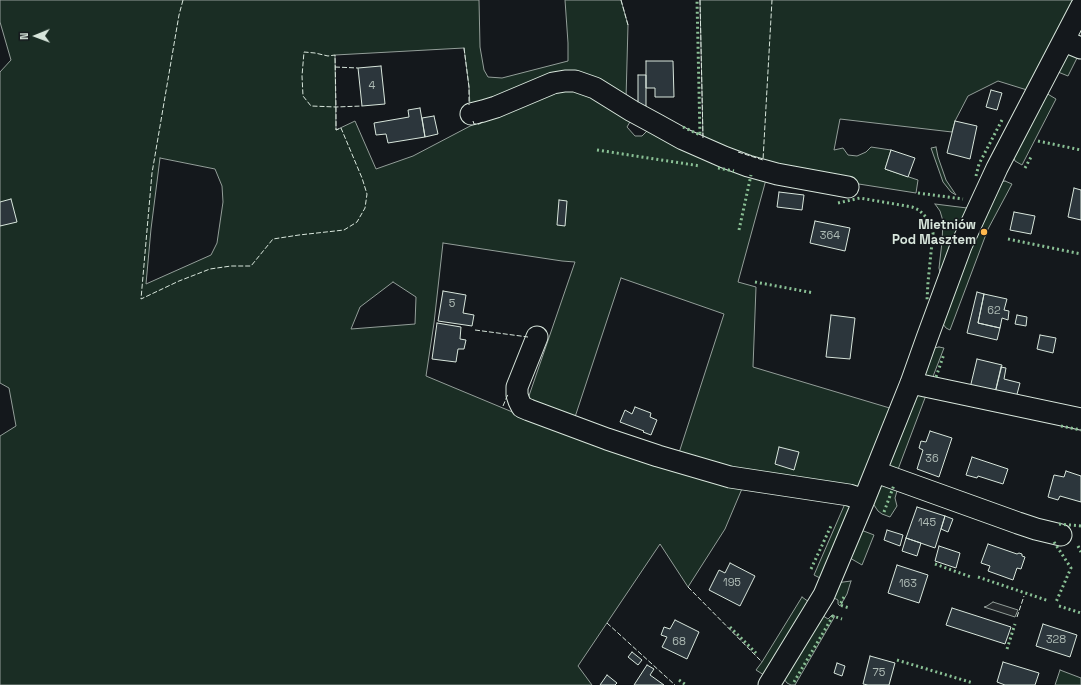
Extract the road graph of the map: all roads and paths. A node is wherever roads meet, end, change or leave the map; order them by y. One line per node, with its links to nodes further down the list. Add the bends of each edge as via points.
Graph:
1 (1081, 7): 2 (street)
2 (1072, 44): 6 (street, via 997,168 962,246)
3 (471, 114): 4 (street, via 496,107 554,83 575,81 595,88 682,139 724,157 777,174)
4 (848, 187)
5 (537, 337): 9 (street, via 517,387 522,407 621,444 717,474 849,495)
6 (911, 383): 7 (street); 8 (street)
7 (1081, 419)
8 (876, 472): 9 (street); 10 (street, via 1018,523)
9 (864, 500): 11 (street, via 824,595)
10 (1062, 535)
11 (768, 685)

